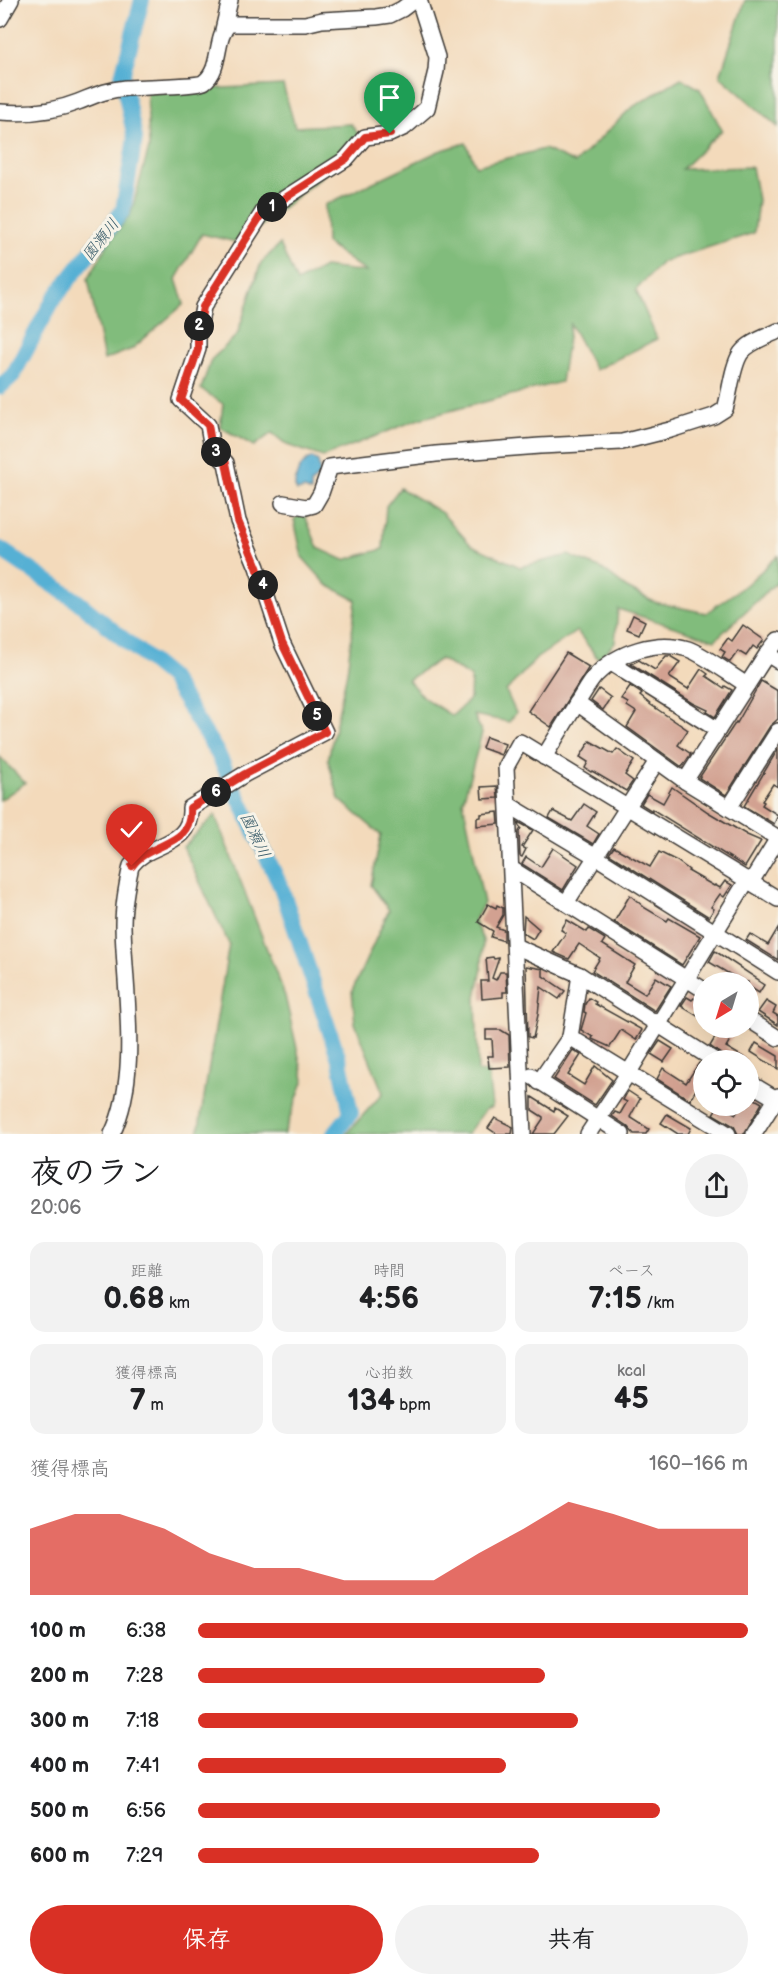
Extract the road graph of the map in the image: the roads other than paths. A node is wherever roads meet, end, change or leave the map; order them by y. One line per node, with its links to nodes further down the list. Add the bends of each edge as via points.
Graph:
1 (11, 0): 5 (street)
2 (230, 0): 6 (street)
3 (414, 0): 6 (street, via 390,15 305,24 229,24)
4 (419, 0): 46 (street, via 437,57 427,108 405,127 390,134 365,137 346,159 263,212 203,307 198,349 181,400 208,425 212,448 226,463 238,521 282,643 325,732 190,808 184,831 132,866 123,923 128,1066 122,1107)
5 (0, 19)
6 (223, 30): 7 (street, via 215,62 205,82 195,86 107,90 57,108 26,114)
7 (0, 112)
8 (778, 331): 9 (street, via 741,352 725,409 703,419 622,442 436,454 330,467 314,505)
9 (283, 503)
10 (778, 640): 11 (street)
11 (773, 657): 13 (street)
12 (611, 663): 13 (street, via 636,649 663,645 689,649); 14 (street, via 596,675); 15 (street)
13 (747, 685): 15 (street)
14 (577, 703): 17 (street); 18 (street)
15 (718, 730): 19 (street)
16 (778, 731): 22 (street)
17 (544, 757): 20 (street, via 520,742 506,767); 21 (street)
18 (657, 761): 19 (street); 21 (street)
19 (685, 781): 22 (street)
20 (508, 805): 24 (street); 25 (street)
21 (627, 807): 24 (street); 26 (street)
22 (729, 808): 23 (street)
23 (778, 838): 26 (street)
24 (596, 857): 28 (street); 29 (street)
25 (512, 869): 28 (street); 30 (street)
26 (749, 881): 27 (street); 29 (street)
27 (778, 899)
28 (566, 903): 33 (street)
29 (715, 932): 31 (street); 33 (street)
30 (515, 946): 32 (street); 40 (street)
31 (778, 972)
32 (580, 975): 35 (street); 37 (street)
33 (686, 978): 34 (street); 35 (street)
34 (693, 983)
35 (657, 1026): 39 (street); 41 (street)
36 (759, 1026): 38 (street)
37 (570, 1037): 41 (street); 42 (street)
38 (778, 1038)
39 (697, 1050)
40 (520, 1070): 42 (street); 47 (street)
41 (629, 1072): 45 (street); 50 (street)
42 (539, 1082): 45 (street)
43 (759, 1088): 44 (street)
44 (778, 1098): 51 (street)
45 (597, 1119): 48 (street); 49 (street)
46 (112, 1134)
47 (523, 1134)
48 (588, 1134)
49 (622, 1134)
50 (728, 1134)
51 (754, 1134)

